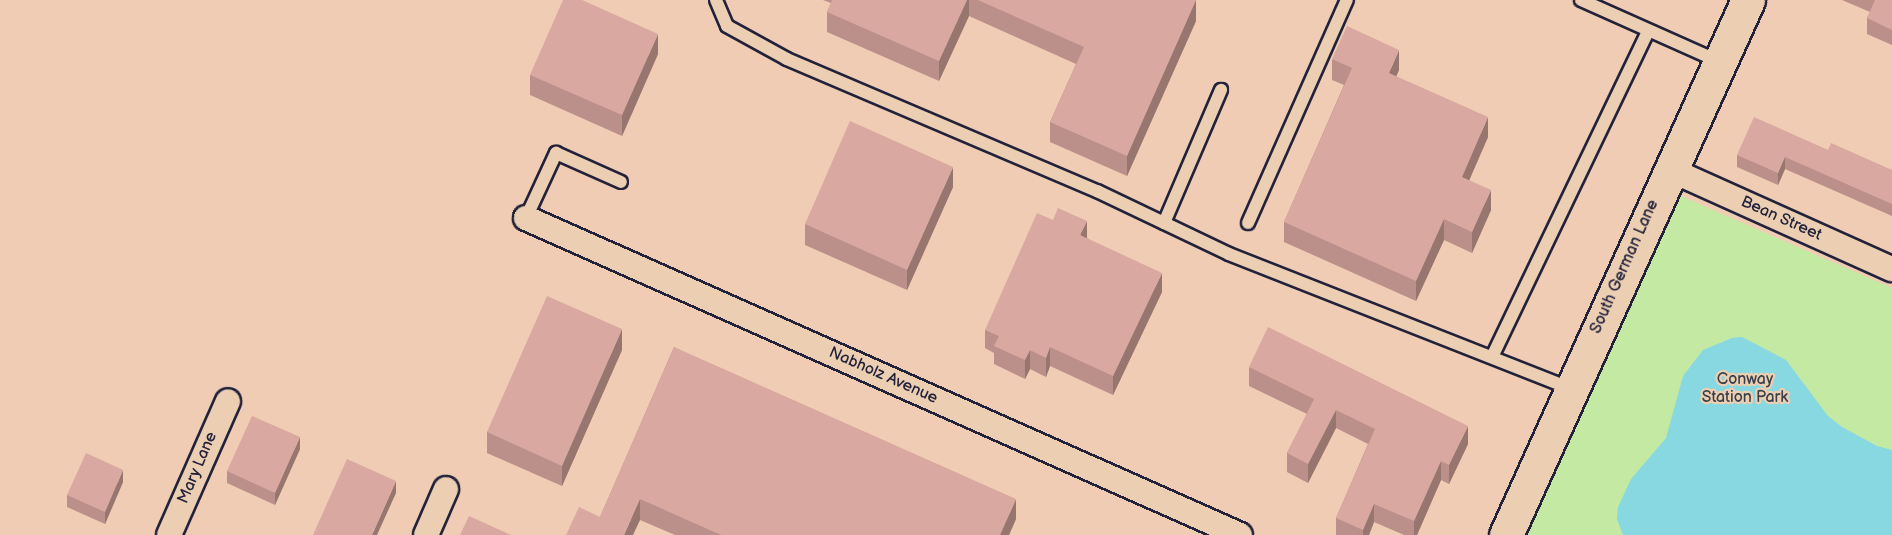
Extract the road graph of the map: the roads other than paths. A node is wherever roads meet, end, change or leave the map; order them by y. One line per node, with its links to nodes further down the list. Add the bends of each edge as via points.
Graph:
1 (716, 0): 11 (lane, via 727,26 787,59)
2 (1347, 0): 12 (lane)
3 (1581, 0): 5 (lane)
4 (1748, 0): 6 (street, South German Lane)
5 (1648, 31): 6 (lane); 14 (lane)
6 (1719, 62): 8 (street, South German Lane)
7 (1221, 90): 11 (lane)
8 (1669, 169): 13 (street, Bean Street); 15 (street, South German Lane)
9 (621, 182): 10 (lane, via 556,153)
10 (526, 218): 20 (street, Nabholz Avenue)
11 (1164, 223): 14 (lane, via 1229,254)
12 (1248, 223)
13 (1892, 269)
14 (1492, 357): 15 (lane)
15 (1570, 388): 21 (street, South German Lane)
16 (228, 400): 18 (street, Mary Lane)
17 (446, 489): 19 (street)
18 (169, 535)
19 (426, 535)
20 (1240, 535)
21 (1506, 535)

